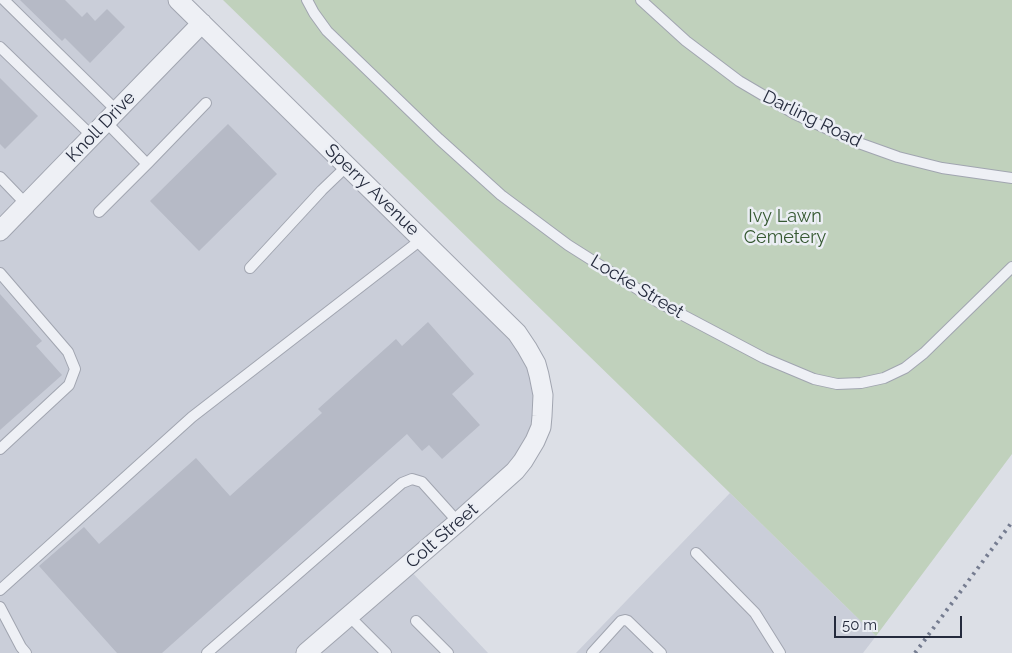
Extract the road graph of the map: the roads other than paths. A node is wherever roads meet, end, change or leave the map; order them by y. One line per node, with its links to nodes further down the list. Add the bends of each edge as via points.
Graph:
1 (4, 0): 8 (lane)
2 (178, 0): 5 (street, Sperry Avenue)
3 (307, 0): 18 (lane, Locke Street, via 327,31 501,195 568,245 658,302 764,358 814,379 837,384 861,384 905,368)
4 (641, 0): 12 (lane, Darling Road, via 686,41 731,75 795,114 898,157 942,168)
5 (202, 23): 8 (street, Knoll Drive); 10 (street, Sperry Avenue)
6 (0, 47): 8 (lane, via 34,80)
7 (206, 103): 9 (lane)
8 (105, 123): 9 (lane); 13 (street, Knoll Drive)
9 (147, 164): 14 (lane)
10 (347, 166): 16 (street, Sperry Avenue); 17 (lane)
11 (0, 177): 13 (lane)
12 (1012, 178)
13 (26, 204): 15 (street, Knoll Drive)
14 (99, 212)
15 (1, 229)
16 (422, 239): 20 (street, Sperry Avenue, via 517,333 536,364); 24 (lane, via 192,417)
17 (250, 268)
18 (1012, 268)
19 (0, 273): 21 (lane, via 68,352 75,369 69,385)
20 (543, 395): 22 (street, Colt Street, via 540,427 524,461)
21 (0, 448)
22 (458, 522): 26 (street, Colt Street); 30 (lane, via 422,482 412,479 402,484)
23 (696, 553): 36 (lane, via 755,613)
24 (0, 590)
25 (0, 607): 27 (lane)
26 (349, 616): 31 (street, Colt Street); 32 (lane)
27 (3, 620): 29 (lane)
28 (416, 621): 33 (lane)
29 (20, 651)
30 (207, 653)
31 (306, 653)
32 (386, 653)
33 (448, 653)
34 (592, 653): 35 (lane, via 624,620)
35 (661, 653)
36 (780, 653)

